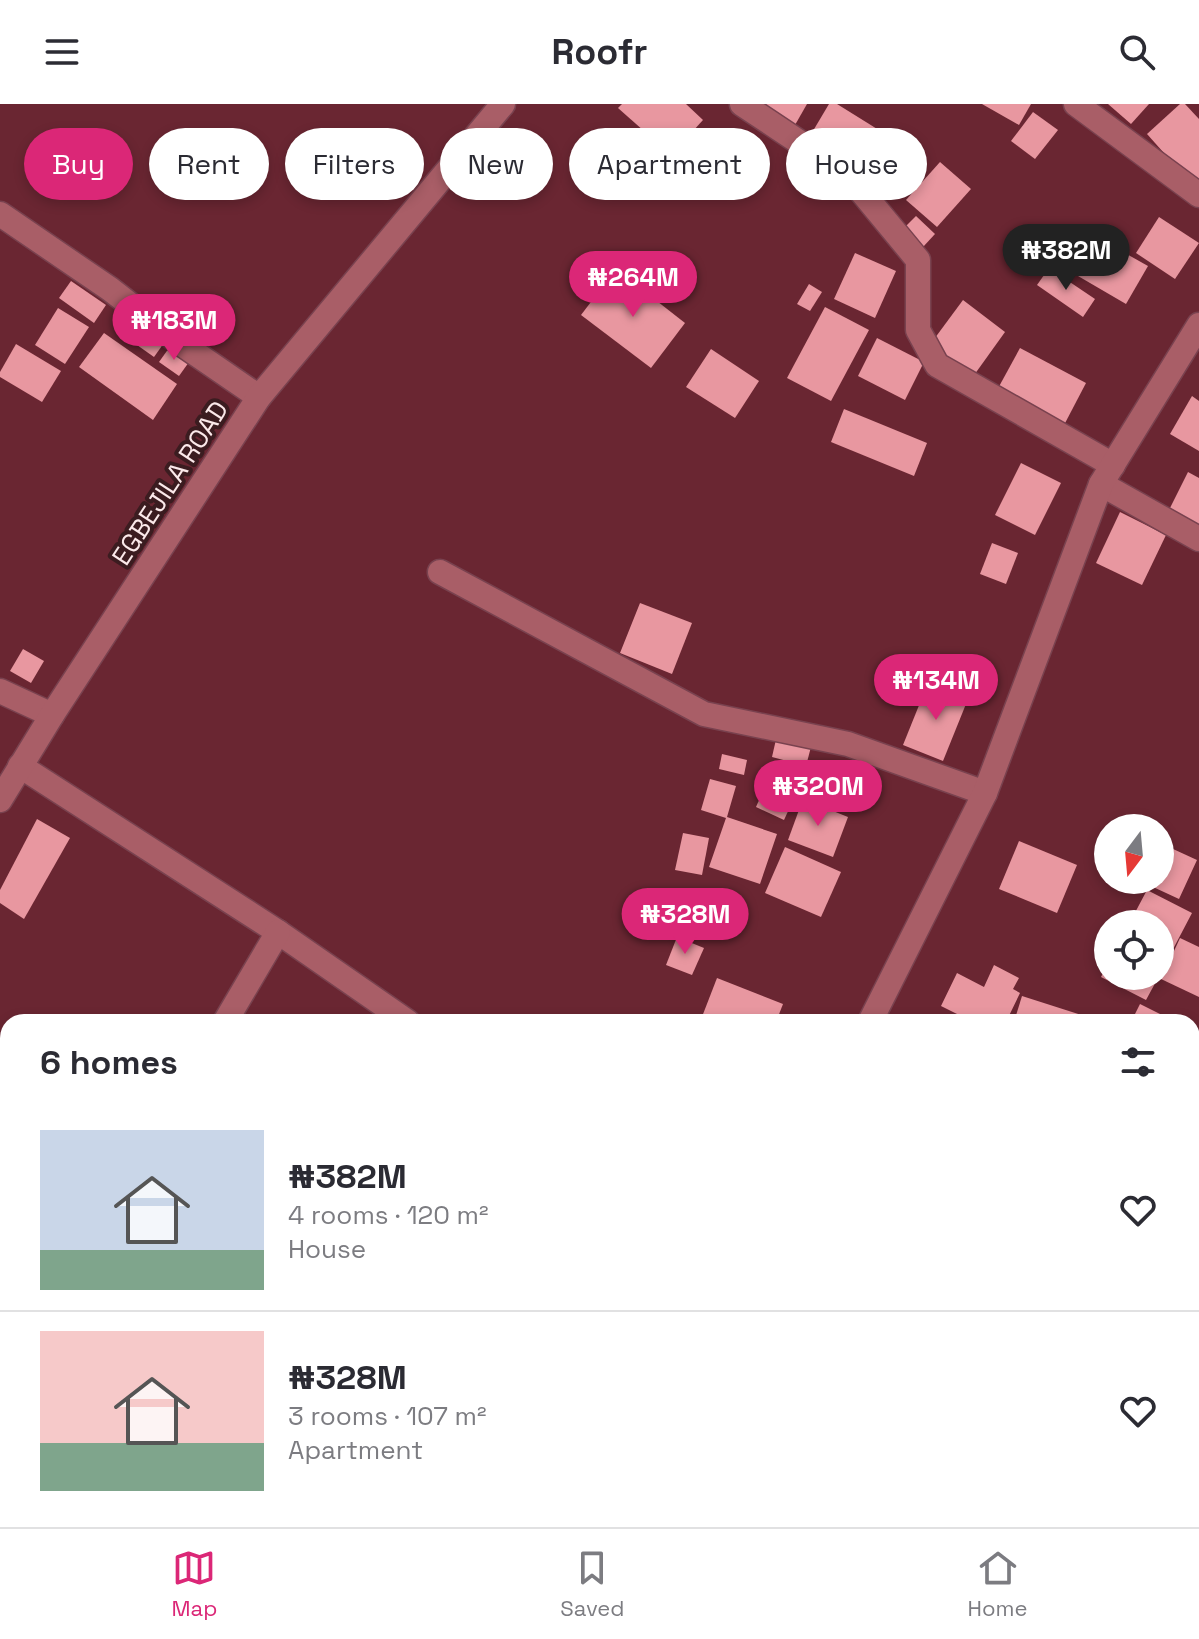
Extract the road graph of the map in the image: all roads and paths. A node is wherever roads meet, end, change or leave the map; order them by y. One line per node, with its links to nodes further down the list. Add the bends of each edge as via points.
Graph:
1 (503, 104): 7 (street, EGBEJILA ROAD)
2 (742, 104): 8 (street, via 847,174 918,260 918,330 937,365)
3 (1076, 104): 4 (street)
4 (1199, 195)
5 (0, 214): 7 (street)
6 (1199, 325): 8 (street)
7 (259, 397): 12 (street, EGBEJILA ROAD)
8 (1107, 475): 9 (street); 14 (street)
9 (1199, 539)
10 (440, 572): 14 (street, via 704,714 848,744)
11 (0, 691): 12 (street)
12 (52, 715): 13 (street, EGBEJILA ROAD)
13 (20, 766): 15 (street, EGBEJILA ROAD); 16 (street)
14 (985, 793): 19 (street)
15 (0, 800)
16 (278, 932): 17 (street); 18 (street)
17 (230, 1014)
18 (396, 1014)
19 (874, 1014)

